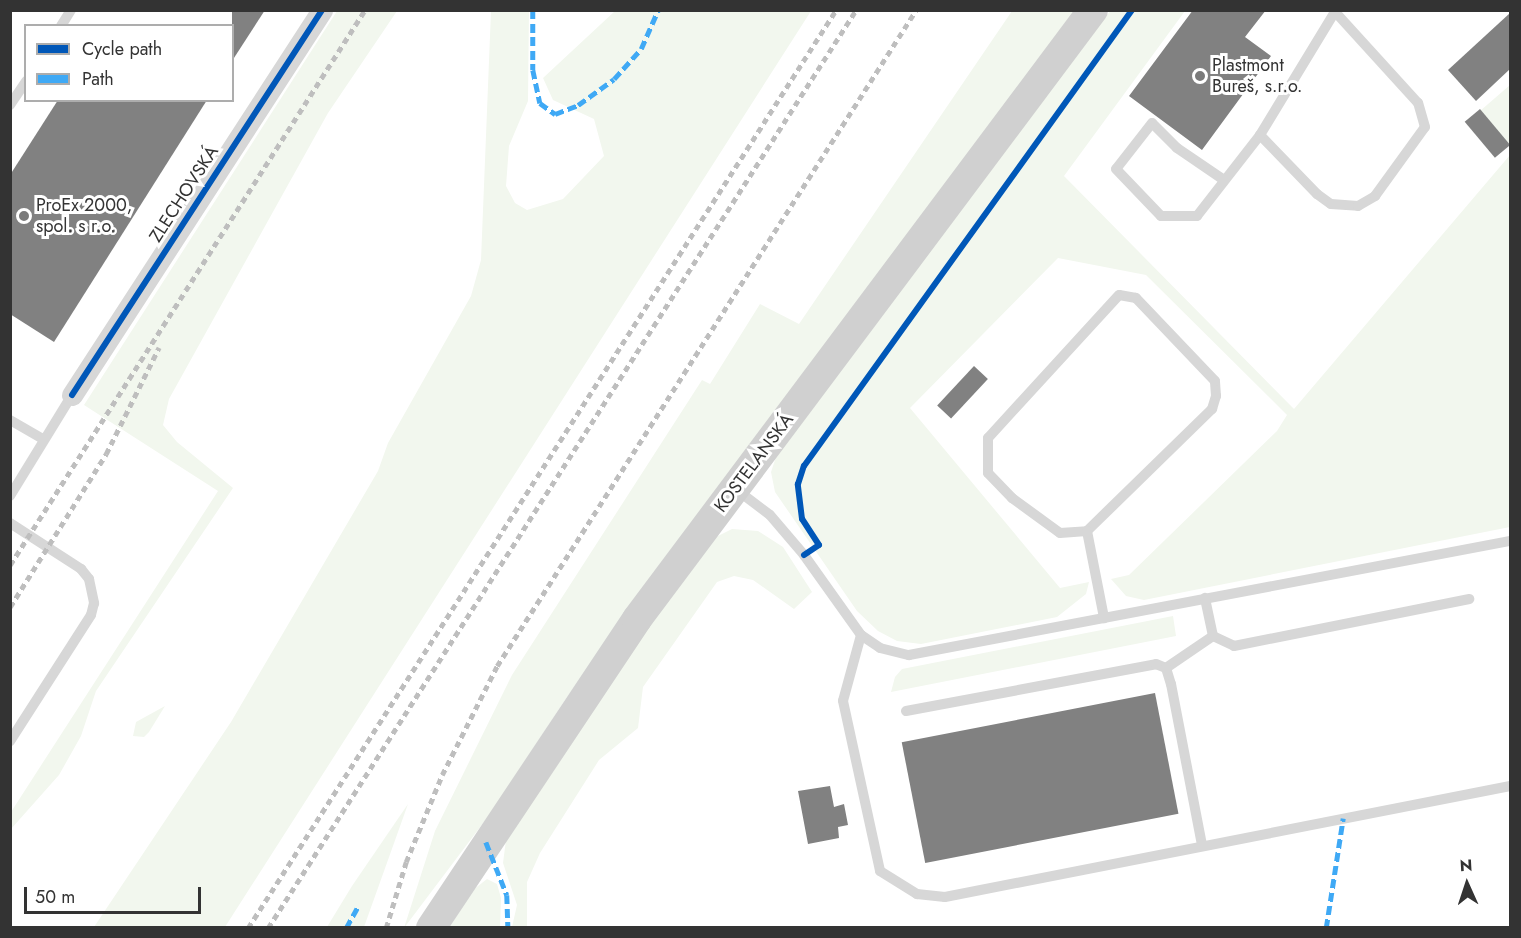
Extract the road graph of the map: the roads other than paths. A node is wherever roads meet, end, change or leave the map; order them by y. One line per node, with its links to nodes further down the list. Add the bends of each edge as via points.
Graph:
1 (71, 10): 5 (lane)
2 (322, 10): 10 (street, ZLECHOVSKÁ)
3 (1092, 10): 13 (main road, KOSTELANSKÁ)
4 (1336, 12): 8 (lane); 8 (lane, via 1418,103 1425,127 1375,196 1358,206 1330,204)
5 (62, 24)
6 (24, 84): 7 (lane)
7 (10, 105)
8 (1260, 135): 9 (lane)
9 (1224, 180): 9 (lane, via 1197,216 1161,216 1116,170 1152,123 1177,148)
10 (72, 395): 12 (lane)
11 (10, 420): 12 (lane)
12 (44, 440): 14 (lane)
13 (735, 488): 21 (lane, via 770,515); 28 (main road, KOSTELANSKÁ, via 637,619)
14 (10, 496)
15 (10, 523): 25 (lane, via 81,568 89,579 94,603 91,615)
16 (1088, 531): 16 (lane, via 1060,533 1012,498 988,473 988,438 1119,295 1136,298 1144,306 1215,381 1216,396 1212,409); 20 (lane)
17 (1510, 542): 18 (lane)
18 (1205, 598): 20 (lane); 22 (lane)
19 (1469, 599): 22 (lane, via 1234,646)
20 (1104, 618): 21 (lane, via 909,655 880,648)
21 (861, 635): 27 (lane, via 843,701 880,871 898,884 917,894 945,897)
22 (1213, 636): 23 (lane)
23 (1166, 668): 24 (lane, via 1144,663); 27 (lane)
24 (906, 711)
25 (10, 741)
26 (1510, 786): 27 (lane)
27 (1202, 845)
28 (431, 927)

